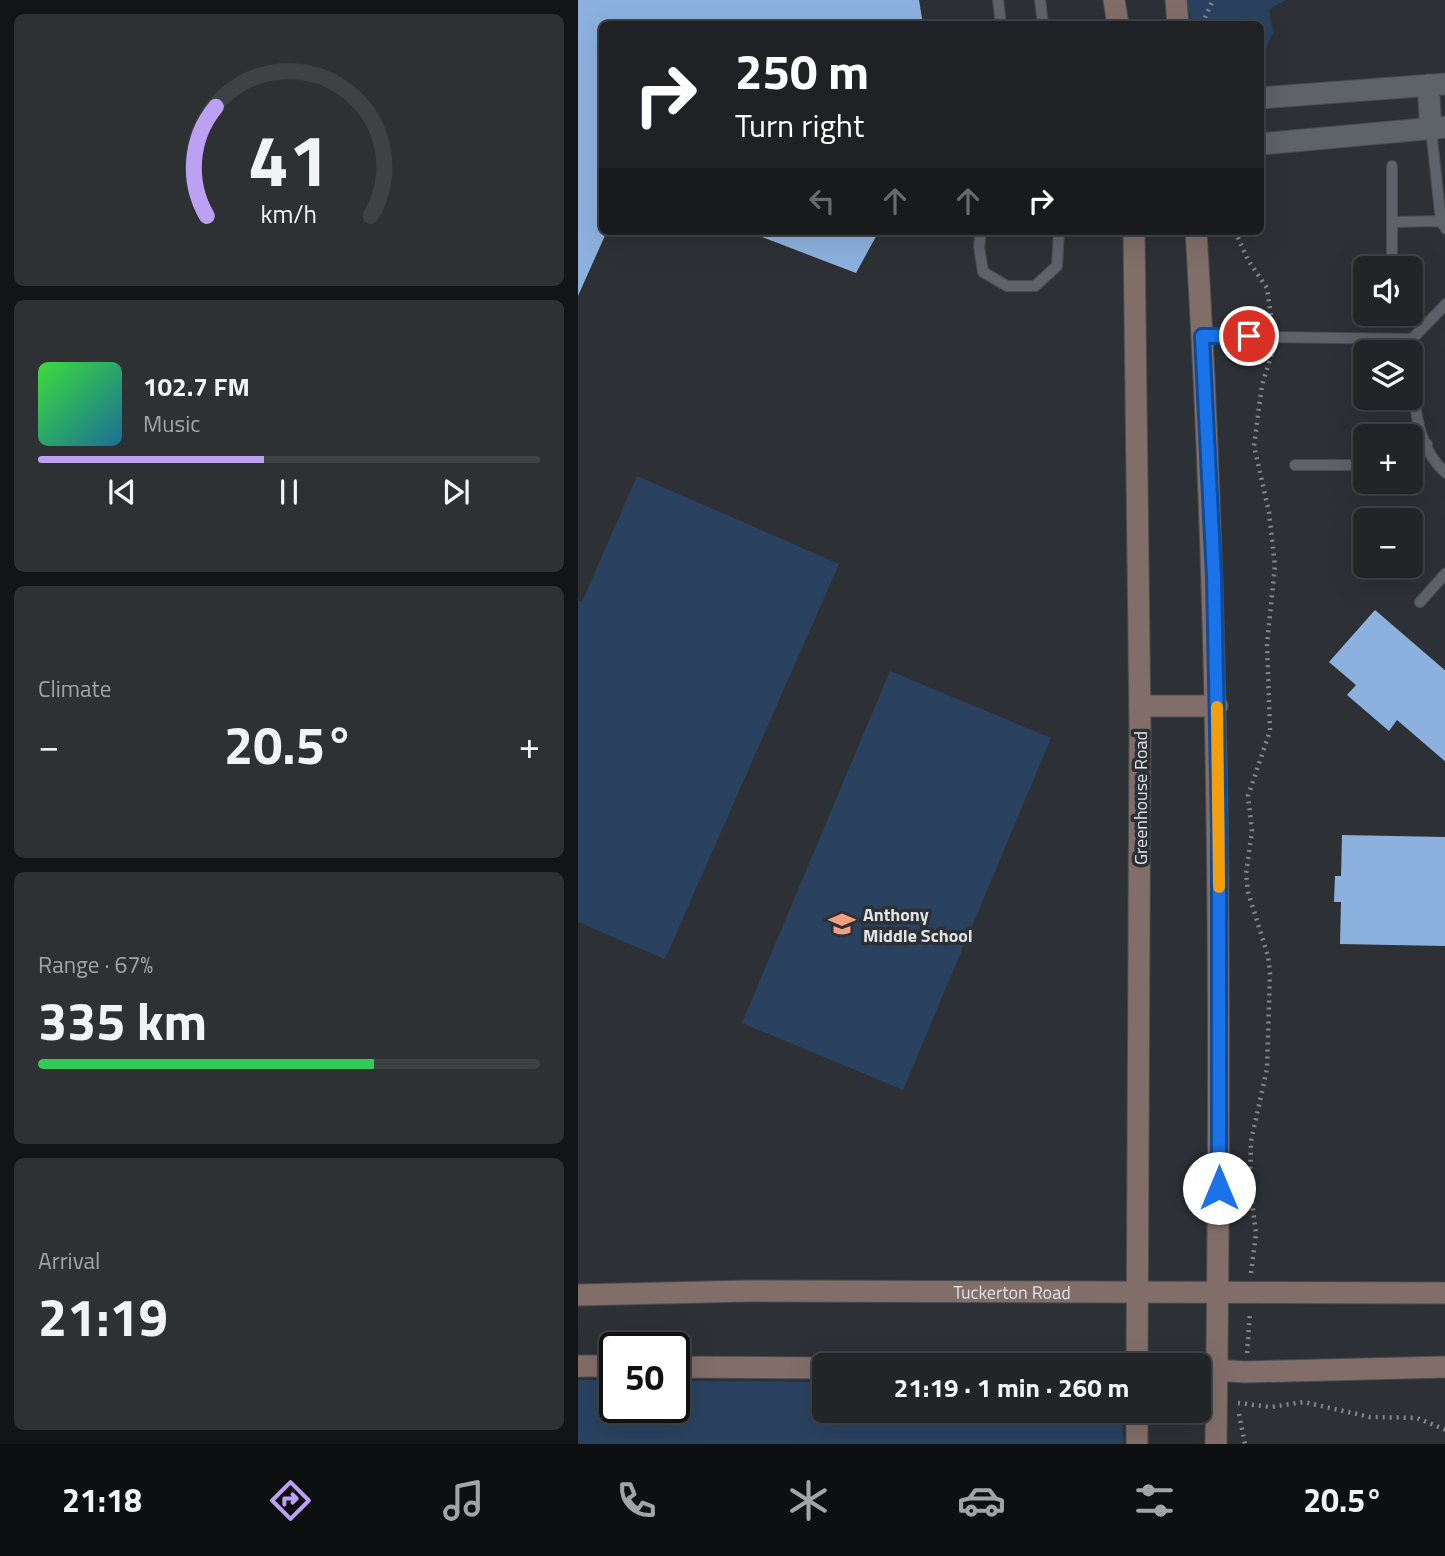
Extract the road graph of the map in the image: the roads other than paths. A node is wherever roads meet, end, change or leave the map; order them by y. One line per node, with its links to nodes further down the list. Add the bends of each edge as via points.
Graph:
1 (998, 0): 5 (lane)
2 (1040, 0): 6 (lane)
3 (1114, 0): 7 (main road)
4 (1176, 0): 8 (main road)
5 (1001, 21)
6 (1043, 21)
7 (1118, 21)
8 (1178, 21)
9 (1437, 85): 10 (street); 11 (street)
10 (1264, 98)
11 (1438, 128): 12 (street); 15 (lane)
12 (1264, 144)
13 (1392, 166): 14 (lane)
14 (1392, 222): 15 (lane); 20 (lane)
15 (1443, 225)
16 (980, 235): 17 (lane, via 983,272 1007,286 1035,286 1057,266)
17 (1059, 235)
18 (1134, 235): 31 (main road, Greenhouse Road)
19 (1196, 235): 22 (main road)
20 (1392, 256)
21 (1445, 304): 23 (lane)
22 (1202, 336): 23 (lane); 32 (main road)
23 (1412, 339): 24 (lane, via 1417,421)
24 (1427, 443): 25 (lane); 28 (lane)
25 (1423, 445)
26 (1295, 465): 27 (lane)
27 (1353, 465)
28 (1445, 473)
29 (1445, 573): 30 (lane)
30 (1420, 602)
31 (1140, 706): 32 (main road); 33 (main road, Greenhouse Road)
32 (1217, 706): 35 (main road)
33 (1137, 1292): 35 (main road, Tuckerton Road); 36 (main road, Tuckerton Road); 37 (main road, Greenhouse Road)
34 (1445, 1293): 35 (main road, Tuckerton Road)
35 (1218, 1294): 38 (main road)
36 (578, 1295)
37 (1137, 1353)
38 (1210, 1353)
39 (578, 1366): 40 (main road)
40 (599, 1366)
41 (690, 1367): 43 (main road)
42 (1445, 1367): 44 (main road)
43 (812, 1368)
44 (1211, 1369)
45 (1211, 1397): 48 (main road)
46 (1137, 1423): 47 (main road)
47 (1137, 1444)
48 (1216, 1444)

